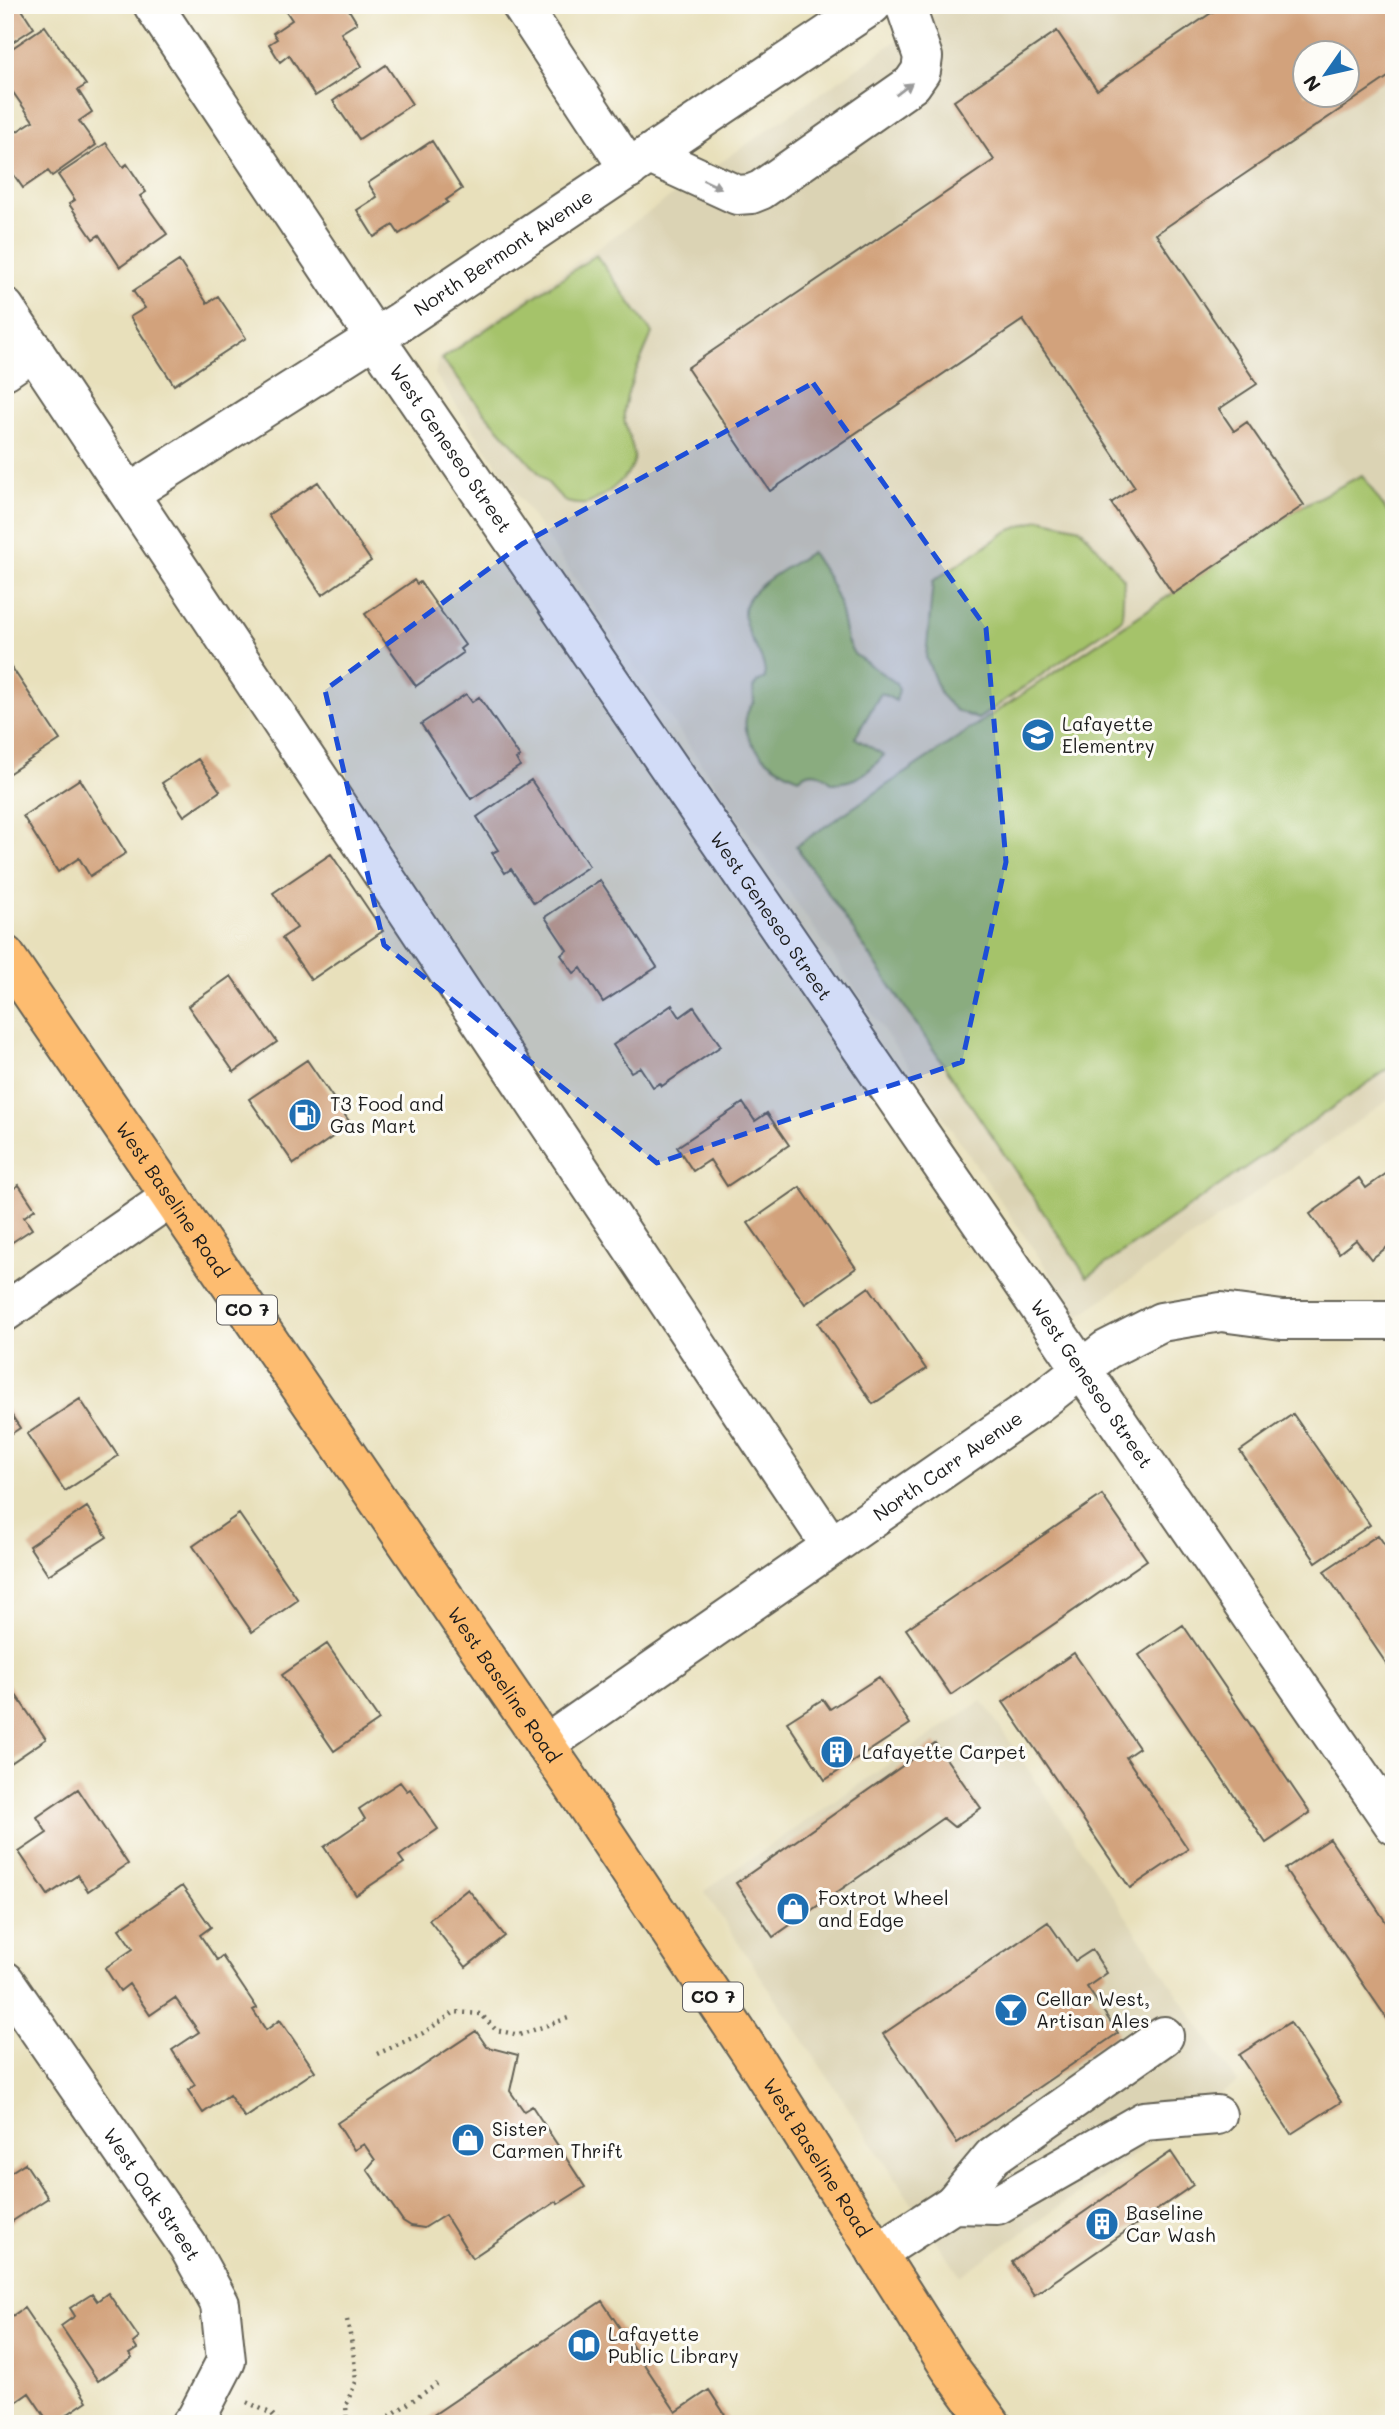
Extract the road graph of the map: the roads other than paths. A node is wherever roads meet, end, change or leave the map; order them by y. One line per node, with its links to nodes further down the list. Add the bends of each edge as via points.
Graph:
1 (153, 5): 7 (street, West Geneseo Street)
2 (521, 5): 5 (street)
3 (872, 5): 5 (street, North Bermont Avenue)
4 (905, 5): 5 (street, one-way to 4, via 737,195 761,190 912,84 923,57)
5 (640, 162): 7 (street, North Bermont Avenue)
6 (5, 308): 8 (street)
7 (375, 338): 9 (street, North Bermont Avenue); 14 (street, West Geneseo Street)
8 (20, 360): 9 (street)
9 (130, 493): 15 (street)
10 (5, 955): 11 (main road, West Baseline Road / CO 7)
11 (171, 1197): 12 (street); 16 (main road, West Baseline Road / CO 7)
12 (5, 1312)
13 (1394, 1321): 14 (street, North Carr Avenue, via 1282,1320 1221,1312 1160,1322 1106,1350)
14 (1082, 1370): 15 (street, North Carr Avenue); 17 (street, West Geneseo Street)
15 (831, 1546): 16 (street, North Carr Avenue)
16 (544, 1745): 22 (main road, West Baseline Road / CO 7, via 756,2061)
17 (1394, 1825)
18 (5, 1981): 23 (street, West Oak Street, via 188,2246 220,2304 226,2361)
19 (1164, 2036): 21 (street, via 993,2157)
20 (1217, 2115): 21 (street, via 1144,2121 997,2205)
21 (953, 2204): 22 (street)
22 (877, 2253): 24 (main road, West Baseline Road / CO 7)
23 (191, 2424)
24 (991, 2424)

